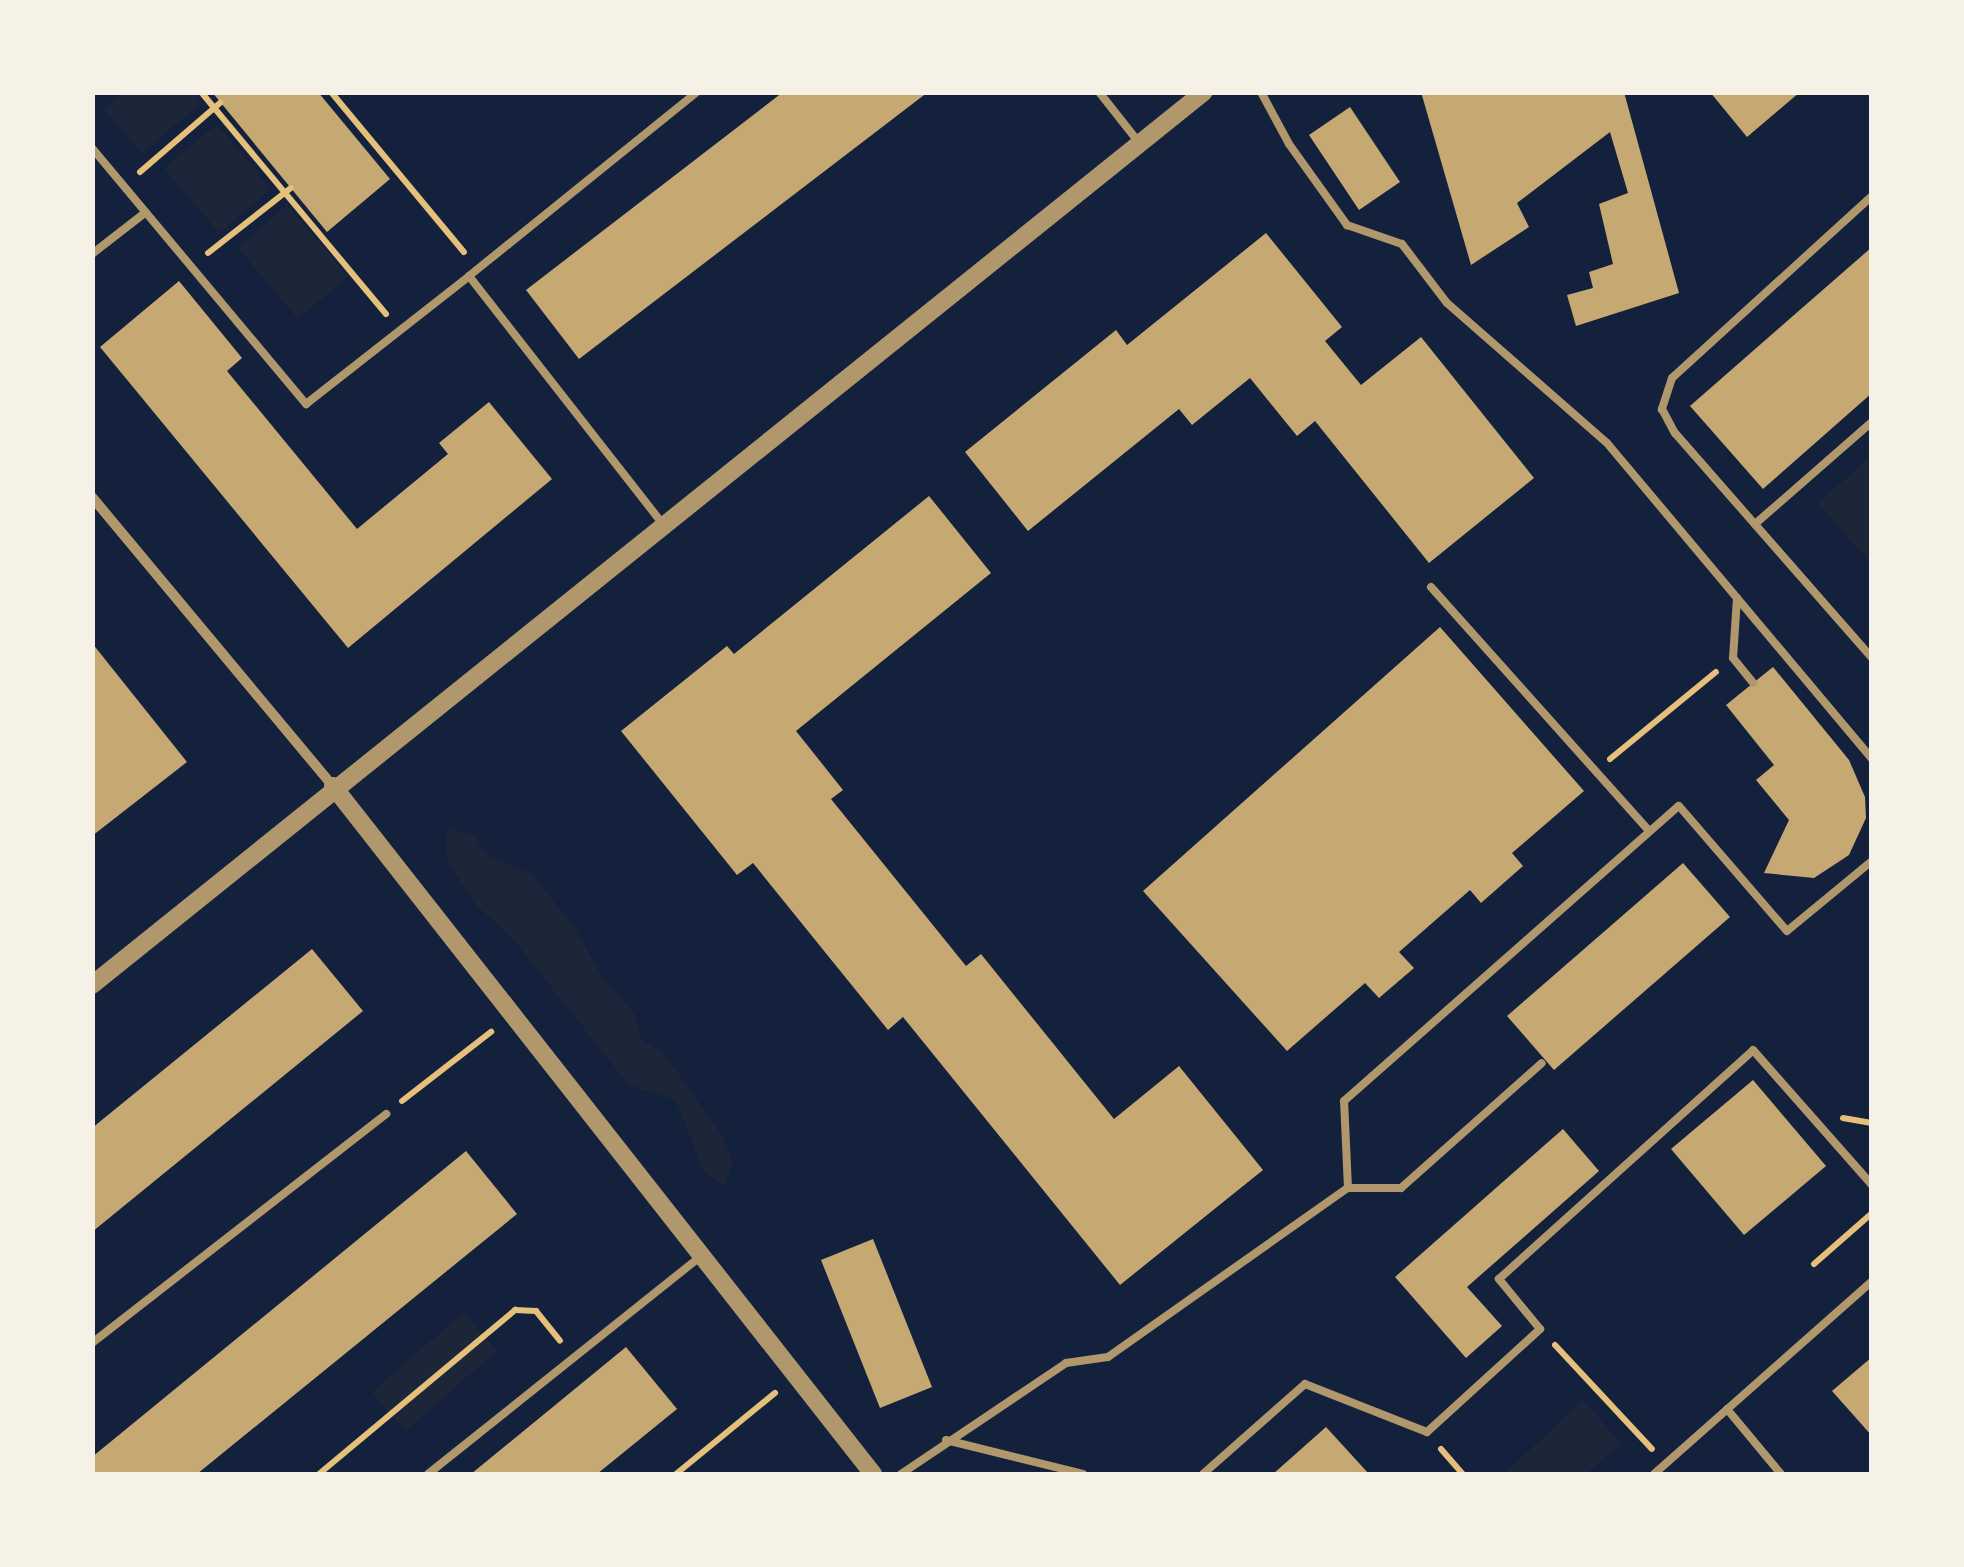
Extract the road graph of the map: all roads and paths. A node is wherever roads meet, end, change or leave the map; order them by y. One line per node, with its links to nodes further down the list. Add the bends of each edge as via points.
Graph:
1 (202, 92): 7 (path)
2 (697, 92): 16 (lane)
3 (1099, 92): 8 (lane)
4 (1204, 92): 8 (street)
5 (1262, 92): 24 (lane, via 1288,144 1347,225 1402,244 1447,304 1607,443)
6 (334, 95): 16 (path)
7 (217, 106): 10 (path); 11 (path)
8 (1140, 144): 22 (street)
9 (92, 148): 10 (lane)
10 (124, 186): 13 (lane)
11 (288, 191): 15 (path); 18 (path)
12 (1872, 196): 21 (lane, via 1665,389 1666,420)
13 (146, 212): 14 (lane); 15 (lane)
14 (92, 254)
15 (191, 266): 18 (lane, via 306,404)
16 (477, 268): 17 (lane)
17 (469, 276): 18 (lane); 22 (lane)
18 (400, 331)
19 (1872, 422): 21 (lane)
20 (92, 497): 30 (street)
21 (1755, 524): 26 (lane)
22 (664, 525): 30 (street)
23 (1431, 587): 29 (lane)
24 (1737, 598): 25 (lane); 28 (lane)
25 (1732, 658): 27 (lane); 29 (path)
26 (1872, 658)
27 (1753, 683)
28 (1872, 759)
29 (1596, 772): 31 (lane)
30 (333, 786): 33 (street); 34 (street)
31 (1649, 831): 32 (lane, via 1680,806 1787,930); 38 (lane, via 1344,1101)
32 (1872, 861)
33 (92, 985)
34 (514, 1014): 36 (path); 40 (street)
35 (1542, 1063): 38 (lane, via 1402,1188)
36 (386, 1114): 44 (lane)
37 (1872, 1185): 43 (lane, via 1753,1050 1500,1279)
38 (1348, 1188): 49 (lane, via 1108,1357 1066,1363)
39 (1872, 1213): 41 (path)
40 (702, 1255): 45 (lane); 46 (street)
41 (1814, 1264)
42 (1872, 1281): 47 (lane)
43 (1540, 1329): 48 (lane); 50 (path)
44 (92, 1343)
45 (573, 1358): 51 (path, via 536,1311 515,1310); 52 (lane)
46 (797, 1375): 53 (path); 54 (street)
47 (1727, 1409): 50 (lane); 60 (lane)
48 (1427, 1432): 57 (lane, via 1305,1384); 58 (path)
49 (946, 1440): 55 (lane); 56 (lane)
50 (1666, 1464): 59 (lane)
51 (319, 1474)
52 (428, 1474)
53 (676, 1474)
54 (873, 1474)
55 (901, 1474)
56 (1083, 1474)
57 (1203, 1474)
58 (1463, 1474)
59 (1654, 1474)
60 (1781, 1474)

